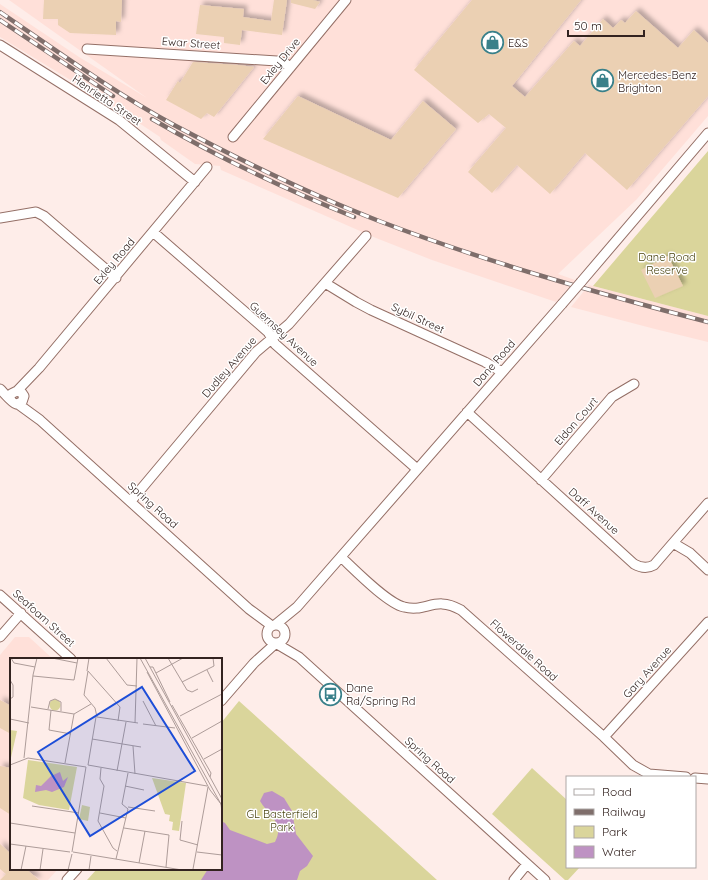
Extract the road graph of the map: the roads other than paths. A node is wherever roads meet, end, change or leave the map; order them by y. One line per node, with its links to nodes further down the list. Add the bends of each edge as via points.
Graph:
1 (346, 0): 4 (street, Exley Drive)
2 (0, 45): 8 (street, Henrietta Street, via 119,120)
3 (88, 49): 4 (street, Ewar Street, via 277,61 285,63)
4 (290, 68): 6 (street, Exley Drive)
5 (708, 133): 15 (street, Dane Road, bridge)
6 (234, 137)
7 (207, 167): 8 (street, Exley Road)
8 (194, 182): 10 (street, Exley Road)
9 (0, 218): 12 (street, via 36,212 44,216)
10 (153, 232): 12 (street, Exley Road); 14 (street, Guernsey Avenue, via 268,332)
11 (366, 236): 13 (street, Dudley Avenue)
12 (116, 278): 19 (street, Exley Road, via 39,368)
13 (325, 283): 14 (street, Dudley Avenue, via 289,324); 15 (street, Sybil Street, via 361,305)
14 (271, 338): 21 (street, Guernsey Avenue); 23 (street, Dudley Avenue, via 256,352)
15 (502, 372): 20 (street, Dane Road)
16 (634, 384): 22 (street, Eldon Court, via 612,397)
17 (0, 385): 19 (street)
18 (0, 389): 19 (street, Spring Road)
19 (18, 397): 23 (street, Spring Road, via 40,420)
20 (467, 412): 21 (street, Dane Road); 22 (street, Daff Avenue)
21 (417, 469): 26 (street, Dane Road)
22 (541, 480): 25 (street, Daff Avenue, via 640,567 654,565)
23 (131, 501): 32 (street, Spring Road)
24 (708, 503): 25 (street, Daff Avenue)
25 (673, 543): 27 (street)
26 (341, 557): 29 (street, Dane Road); 40 (street, Flowerdale Road, via 400,606 411,608 440,603 453,605 461,610)
27 (708, 570)
28 (0, 595): 30 (street, Seafoam Street)
29 (297, 607): 32 (street, Dane Road); 33 (street, Dane Road)
30 (21, 613): 34 (street); 37 (street, Seafoam Street)
31 (708, 622): 40 (street, Gary Avenue)
32 (270, 630): 33 (street, via 280,626); 35 (street, via 270,642); 38 (street, Dane Road)
33 (284, 633): 35 (street, via 282,641); 36 (street, Spring Road)
34 (0, 637)
35 (276, 644): 36 (street, Spring Road); 38 (street, Dane Road)
36 (299, 657): 44 (street, Spring Road)
37 (70, 658)
38 (254, 663): 39 (street, Dane Road)
39 (222, 700)
40 (604, 737): 41 (street, Flowerdale Road, via 644,772)
41 (670, 776)
42 (696, 778): 43 (street)
43 (708, 779)
44 (527, 864): 47 (street); 48 (street, Spring Road)
45 (76, 870): 46 (street)
46 (67, 880)
47 (514, 880)
48 (545, 880)

